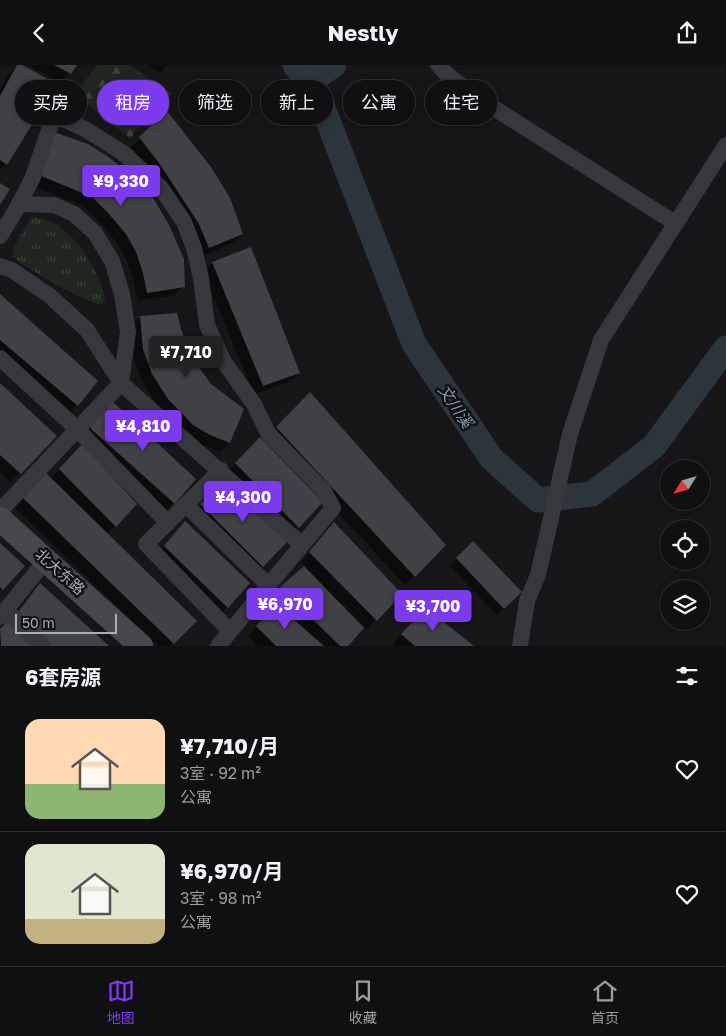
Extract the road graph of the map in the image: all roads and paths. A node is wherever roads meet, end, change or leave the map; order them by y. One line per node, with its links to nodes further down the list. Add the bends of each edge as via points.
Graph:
1 (438, 65): 4 (street, via 483,101)
2 (726, 145): 4 (street)
3 (19, 204): 5 (street); 8 (street, via 54,205 74,214 94,233 112,261 122,294 128,332); 15 (street, via 33,177 53,118 85,129 123,153 161,188 184,222 194,248 207,325 224,362 254,404 268,433 324,491 334,507)
4 (675, 223): 23 (street, via 601,340 570,434 538,575 527,601)
5 (0, 236)
6 (0, 266): 8 (street, via 12,270 50,296 87,330)
7 (0, 358): 9 (street)
8 (121, 383): 9 (street); 10 (street)
9 (77, 429): 12 (street); 14 (street)
10 (221, 470): 11 (street); 15 (street)
11 (186, 505): 14 (street); 17 (street)
12 (0, 511)
13 (0, 519): 16 (main road, 北大东路)
14 (168, 523): 19 (street, via 146,544)
15 (302, 545): 17 (street)
16 (46, 560): 18 (street); 21 (main road, 北大东路)
17 (268, 585): 19 (street)
18 (3, 614): 20 (street)
19 (230, 631): 22 (street)
20 (42, 646)
21 (141, 646)
22 (218, 646)
23 (520, 646)

